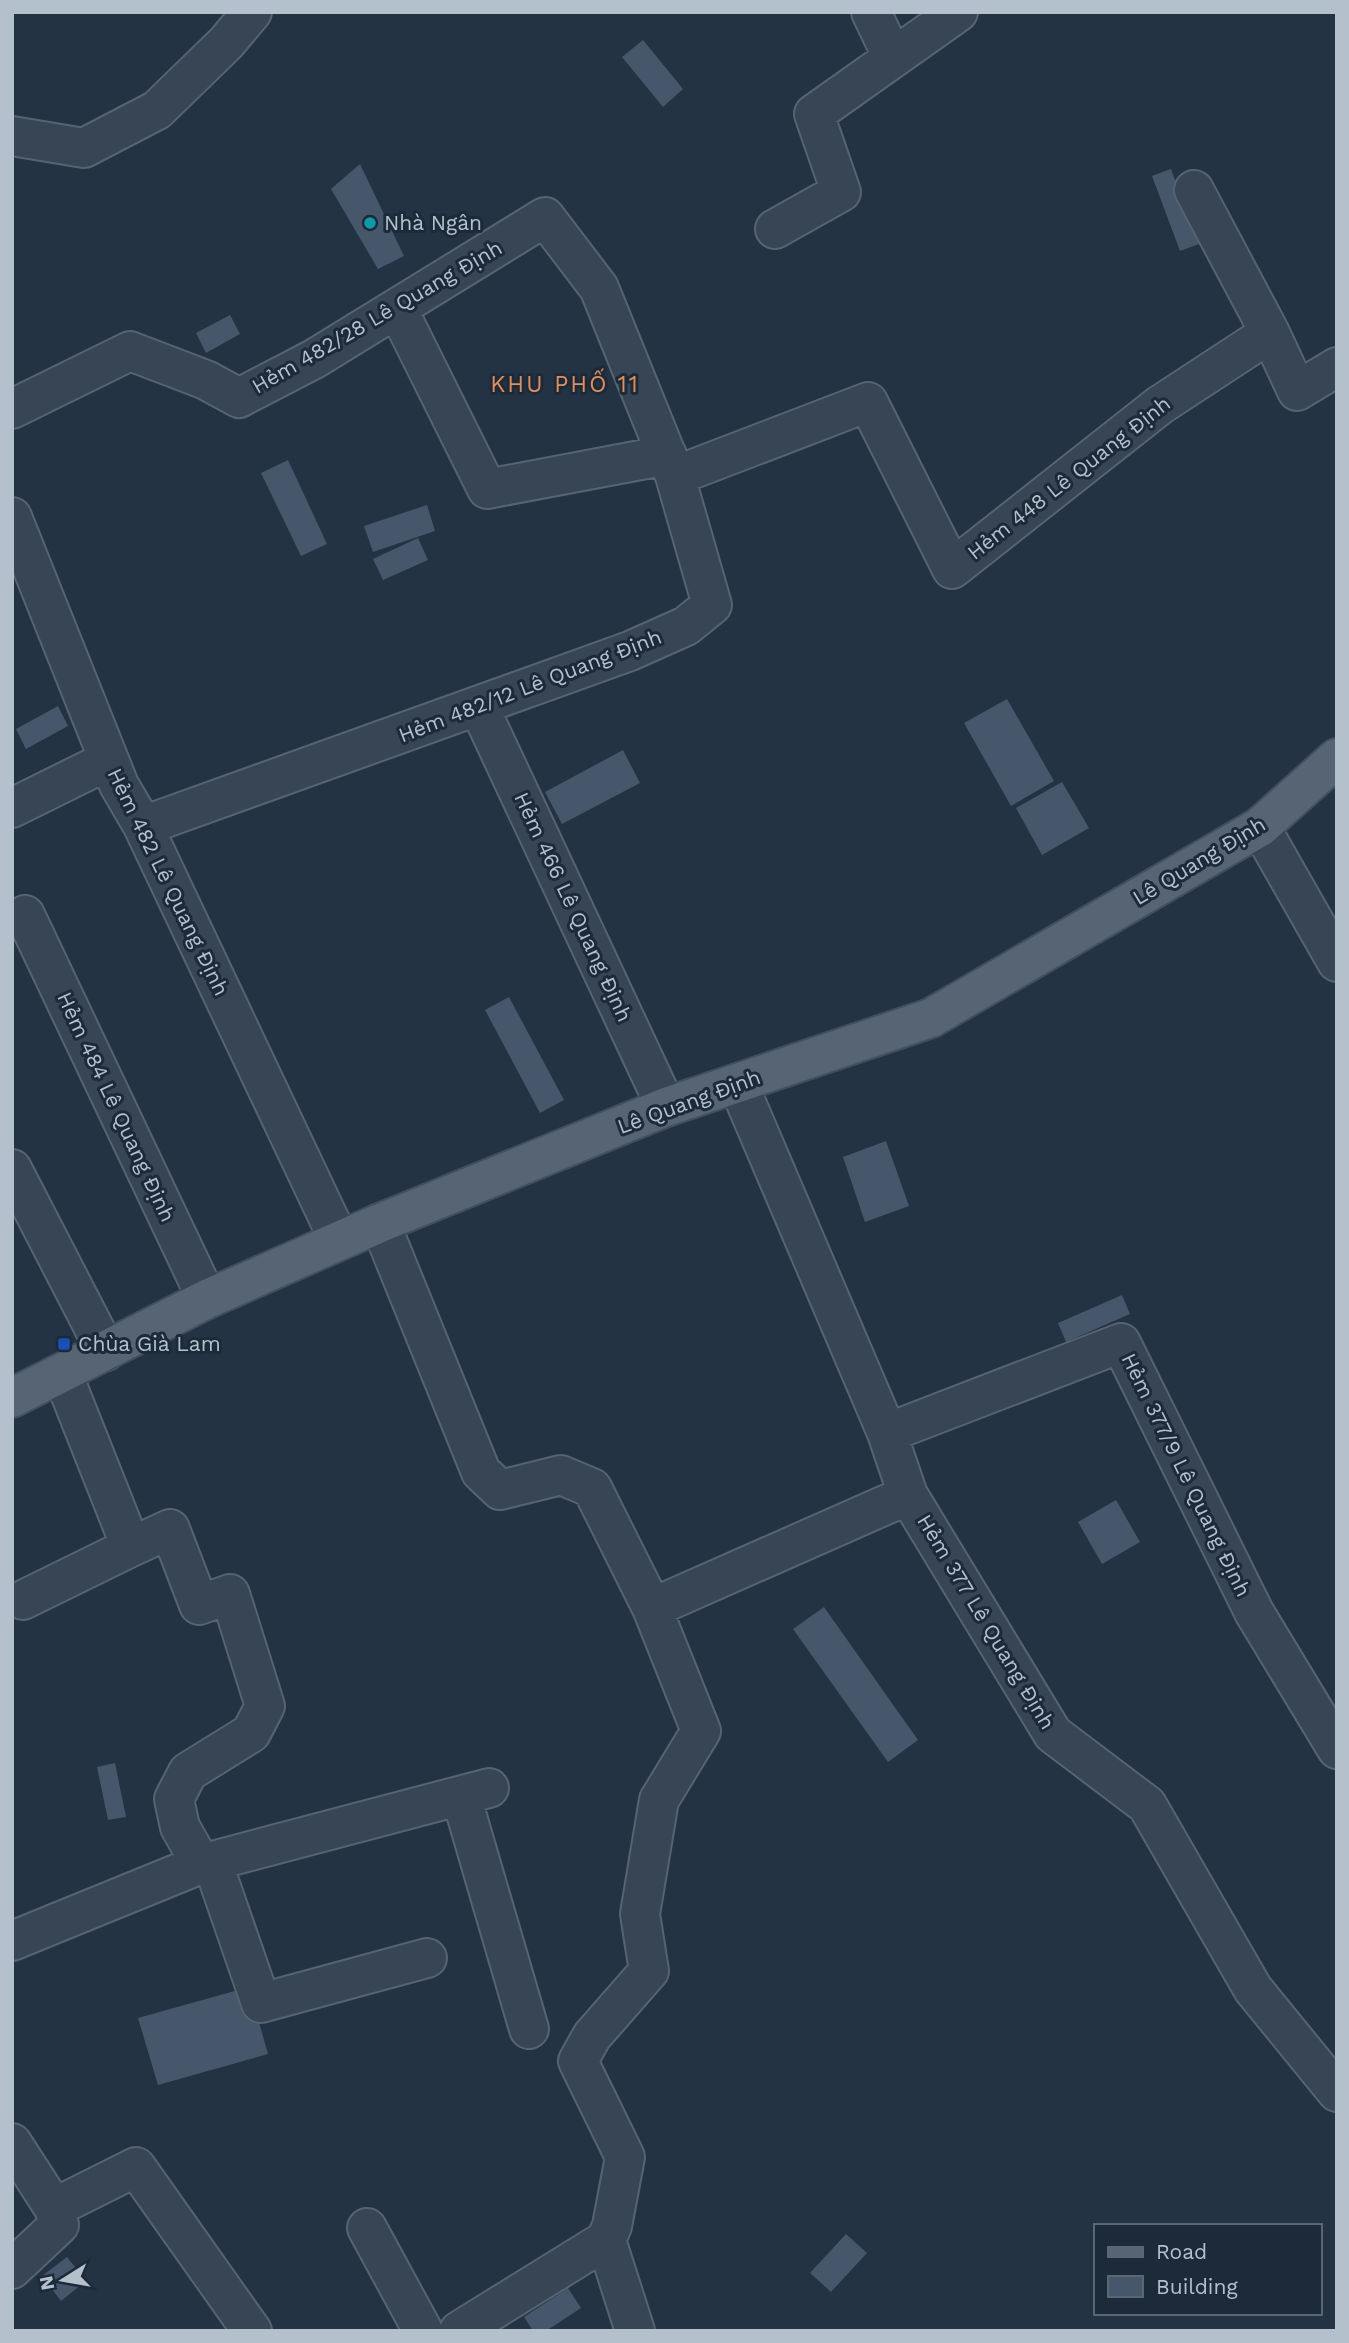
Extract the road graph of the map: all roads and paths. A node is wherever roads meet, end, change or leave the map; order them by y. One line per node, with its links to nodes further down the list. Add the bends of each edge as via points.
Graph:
1 (252, 12): 5 (street, via 156,110 84,148)
2 (871, 12): 4 (street)
3 (958, 12): 4 (street)
4 (893, 58): 7 (street, via 814,114 841,192)
5 (12, 136)
6 (1194, 190): 10 (street)
7 (775, 229)
8 (599, 288): 9 (street, Hẻm 482/28 Lê Quang Định, via 545,217); 13 (street, Hẻm 482/12 Lê Quang Định)
9 (397, 308): 12 (street, Hẻm 482/28 Lê Quang Định, via 239,398 130,351); 13 (street, via 487,489)
10 (1270, 333): 11 (street, via 1297,391); 13 (street, Hẻm 448 Lê Quang Định, via 1160,405 952,569 868,402)
11 (1337, 367)
12 (12, 410)
13 (671, 465): 15 (street, Hẻm 482/12 Lê Quang Định, via 712,604 685,626 629,651)
14 (12, 517): 17 (street, Hẻm 482 Lê Quang Định)
15 (479, 707): 19 (street, Hẻm 482/12 Lê Quang Định); 24 (street, Hẻm 466 Lê Quang Định)
16 (1337, 758): 20 (main road, Lê Quang Định)
17 (109, 760): 18 (street); 19 (street, Hẻm 482 Lê Quang Định)
18 (12, 808)
19 (143, 827): 27 (street, Hẻm 482 Lê Quang Định)
20 (1260, 827): 22 (street); 23 (main road, Lê Quang Định, via 931,1018)
21 (25, 915): 28 (street, Hẻm 484 Lê Quang Định)
22 (1337, 961)
23 (738, 1084): 24 (main road, Lê Quang Định); 32 (street, Hẻm 377 Lê Quang Định)
24 (666, 1107): 26 (main road, Lê Quang Định)
25 (12, 1169): 29 (street)
26 (380, 1223): 27 (main road, Lê Quang Định); 36 (street, via 481,1472 500,1490 561,1475 592,1488)
27 (339, 1240): 28 (main road, Lê Quang Định)
28 (207, 1299): 29 (main road, Lê Quang Định)
29 (106, 1351): 30 (main road, Lê Quang Định)
30 (62, 1373): 31 (main road, Lê Quang Định); 34 (street)
31 (12, 1398)
32 (887, 1433): 33 (street, Hẻm 377 Lê Quang Định); 37 (street, Hẻm 377/9 Lê Quang Định, via 1121,1343 1254,1612)
33 (908, 1495): 36 (street); 42 (street, Hẻm 377 Lê Quang Định, via 1053,1734 1147,1805 1253,1989)
34 (131, 1547): 35 (street); 38 (street, via 170,1529 199,1605 230,1594 265,1706 251,1733 188,1772 174,1799 180,1827)
35 (23, 1600)
36 (652, 1608): 46 (street, via 701,1731 659,1801 640,1914 649,1971 592,2036 578,2061 625,2157)
37 (1337, 1749)
38 (206, 1862): 39 (street); 40 (street, via 261,2003); 41 (street, via 475,1792)
39 (12, 1941)
40 (427, 1958)
41 (529, 2029)
42 (1337, 2092)
43 (12, 2143): 44 (street)
44 (54, 2207): 47 (street, via 59,2225); 48 (street, via 136,2167)
45 (367, 2228): 49 (street)
46 (606, 2240): 50 (street); 51 (street)
47 (12, 2269)
48 (252, 2331)
49 (424, 2331)
50 (459, 2331)
51 (635, 2331)

